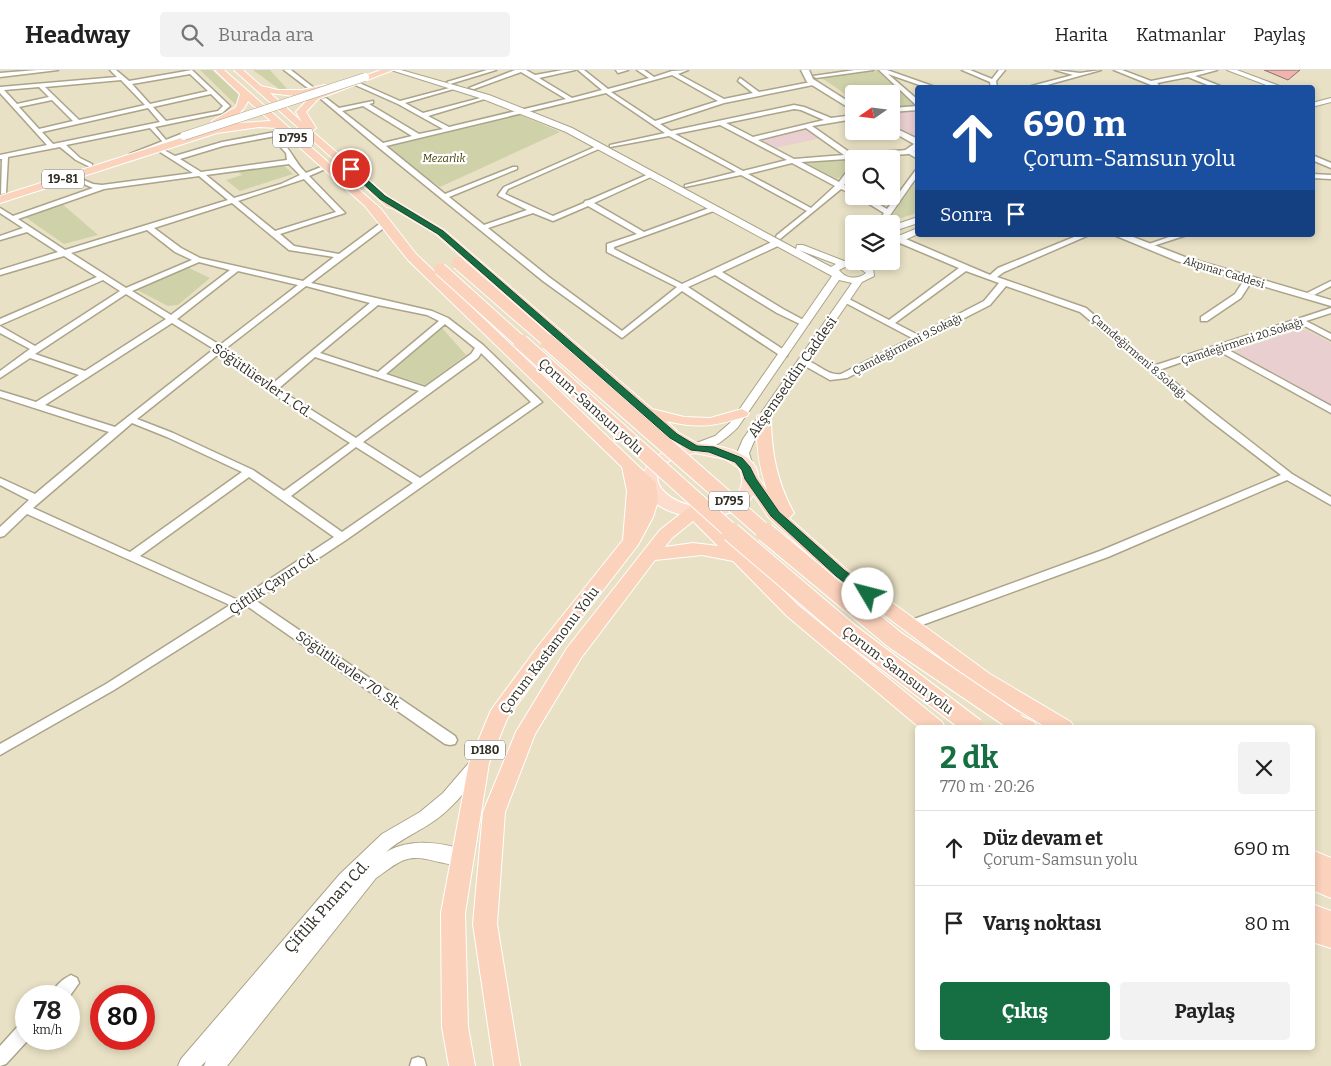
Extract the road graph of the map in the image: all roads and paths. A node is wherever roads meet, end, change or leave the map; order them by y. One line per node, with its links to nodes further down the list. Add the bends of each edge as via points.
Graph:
1 (55, 70): 35 (street)
2 (113, 70): 40 (street)
3 (219, 70): 60 (highway, Çorum-Samsun yolu / D795)
4 (238, 70): 45 (highway, Çorum-Samsun yolu / D795)
5 (301, 70): 29 (street)
6 (380, 70): 45 (highway, via 303,92 275,93)
7 (385, 70): 114 (main road, bridge)
8 (389, 70): 46 (highway)
9 (394, 70): 49 (street)
10 (403, 70): 49 (street)
11 (521, 70): 39 (street); 56 (street)
12 (572, 70): 39 (street)
13 (581, 70): 59 (street)
14 (625, 70): 31 (street)
15 (640, 70): 41 (street)
16 (685, 70): 34 (street)
17 (805, 70): 38 (main road, via 810,80)
18 (870, 70): 32 (street)
19 (881, 70): 50 (street); 71 (street)
20 (965, 70): 47 (street)
21 (1002, 70): 47 (street)
22 (1058, 70): 36 (street)
23 (1098, 70): 36 (street)
24 (1117, 70): 44 (street)
25 (1194, 70): 33 (street)
26 (1214, 70): 33 (street)
27 (1230, 70): 54 (street)
28 (190, 71): 43 (street); 58 (street)
29 (288, 71): 55 (street)
30 (487, 71): 49 (street)
31 (618, 71)
32 (855, 71): 38 (street)
33 (1201, 72): 37 (street)
34 (672, 74): 41 (street); 69 (street)
35 (0, 75)
36 (1081, 75): 51 (street)
37 (1188, 75): 44 (street); 53 (street)
38 (815, 76): 61 (street); 65 (main road); 70 (main road)
39 (534, 77): 68 (street)
40 (122, 78): 43 (street); 48 (street)
41 (654, 78): 59 (street)
42 (740, 80): 61 (street)
43 (128, 83): 76 (street)
44 (1150, 83): 52 (street)
45 (254, 84): 102 (highway, Çorum-Samsun yolu / D795)
46 (355, 84): 64 (street); 102 (highway, via 315,97 301,112 302,118)
47 (993, 84)
48 (40, 85): 57 (street); 63 (street)
49 (452, 85): 56 (street); 62 (street); 73 (street)
50 (926, 85)
51 (1039, 85)
52 (1155, 85)
53 (1214, 85)
54 (1273, 85)
55 (311, 88)
56 (472, 88): 80 (street)
57 (1, 92): 77 (street)
58 (214, 92): 76 (street); 90 (street, via 227,106 220,112)
59 (608, 92): 68 (street); 91 (street)
60 (245, 93): 94 (highway, Çorum-Samsun yolu / D795); 104 (highway, via 240,110 229,117)
61 (758, 94): 69 (street)
62 (486, 96): 83 (street); 85 (street)
63 (52, 98): 77 (street); 88 (street)
64 (387, 98): 73 (street); 74 (street)
65 (845, 98)
66 (324, 99): 82 (street)
67 (1315, 99): 72 (street)
68 (572, 100): 80 (street)
69 (723, 101): 91 (street)
70 (845, 101)
71 (915, 101)
72 (1328, 101): 75 (street)
73 (400, 103): 85 (street)
74 (365, 104): 82 (street); 99 (street)
75 (1315, 104)
76 (148, 105): 88 (street); 90 (street)
77 (16, 106): 96 (street)
78 (915, 108): 81 (street)
79 (1331, 108): 84 (street)
80 (533, 109): 83 (street); 106 (street)
81 (900, 109)
82 (337, 110): 105 (street)
83 (522, 110): 95 (street); 108 (street)
84 (1315, 112)
85 (424, 115): 95 (street)
86 (845, 118): 87 (street)
87 (830, 120): 89 (street, via 794,107); 93 (street)
88 (77, 122): 96 (street)
89 (721, 123): 97 (street); 101 (street)
90 (164, 124): 92 (street)
91 (656, 124): 97 (street)
92 (151, 126): 103 (street); 104 (street)
93 (807, 126): 101 (street); 111 (street)
94 (284, 128): 104 (highway, via 266,123 242,124); 115 (street); 118 (street, via 279,142 289,152); 121 (highway, Çorum-Samsun yolu / D795)
95 (448, 128): 99 (street)
96 (38, 131): 107 (street)
97 (672, 134): 106 (street); 125 (street)
98 (900, 135): 109 (main road)
99 (417, 136): 105 (street)
100 (900, 138): 109 (main road)
101 (753, 139): 117 (street)
102 (324, 144): 140 (highway, Çorum-Samsun yolu / D795)
103 (62, 145): 107 (street); 120 (street)
104 (161, 145): 115 (street); 119 (highway)
105 (380, 146): 139 (street)
106 (612, 146): 134 (street)
107 (52, 147): 113 (street)
108 (600, 147): 128 (street); 148 (street, via 501,193)
109 (914, 147): 110 (street)
110 (893, 150)
111 (845, 153)
112 (845, 156): 117 (street)
113 (2, 157): 124 (street)
114 (125, 157): 119 (highway, 19-81)
115 (174, 158): 127 (street)
116 (1315, 158): 122 (street)
117 (793, 161): 125 (street); 135 (street)
118 (292, 162): 127 (street); 129 (street)
119 (104, 164): 120 (highway, 19-81); 131 (highway, 19-81)
120 (90, 165): 138 (highway, 19-81)
121 (328, 166): 129 (street); 143 (highway, Çorum-Samsun yolu / D795)
122 (1331, 166)
123 (515, 168): 139 (street)
124 (1, 172): 138 (street)
125 (744, 173): 134 (street); 147 (street)
126 (915, 173): 149 (street)
127 (200, 174): 136 (street); 141 (street)
128 (651, 175): 142 (street); 145 (street)
129 (303, 176): 141 (street); 158 (street, via 341,213)
130 (1315, 176): 132 (street)
131 (72, 177): 136 (street); 138 (highway, 19-81)
132 (1331, 177)
133 (845, 179): 135 (street)
134 (688, 186): 167 (street)
135 (840, 186): 137 (street); 147 (street)
136 (103, 187): 151 (street)
137 (845, 188)
138 (1, 196)
139 (444, 197): 156 (street)
140 (383, 198): 222 (highway, via 440,232); 250 (highway, Çorum-Samsun yolu / D795, bridge, via 806,568 895,640)
141 (233, 200): 154 (street); 158 (street)
142 (587, 202): 148 (street, via 553,219); 160 (street)
143 (368, 204): 153 (highway); 252 (highway, Çorum-Samsun yolu / D795, bridge, via 833,620)
144 (875, 205): 149 (street)
145 (714, 209): 160 (street); 167 (street)
146 (0, 210): 151 (street, Söğütlüevler 1. Cd.)
147 (810, 210): 167 (street)
148 (531, 211): 156 (street)
149 (887, 212): 150 (street)
150 (885, 215)
151 (14, 218): 157 (street, Söğütlüevler 1. Cd.)
152 (915, 221): 155 (street)
153 (386, 224): 171 (street); 229 (highway, via 412,257)
154 (147, 226): 170 (street); 172 (street, via 178,250)
155 (900, 226)
156 (482, 228): 188 (street, via 622,335)
157 (28, 229): 165 (street); 170 (street, Söğütlüevler 1. Cd.)
158 (276, 232): 171 (street, via 292,248)
159 (915, 232): 166 (street)
160 (643, 234): 188 (street, via 610,246 610,250)
161 (1080, 237): 182 (street, via 1001,270)
162 (1124, 237): 183 (main road, Akpınar Caddesi)
163 (1135, 237): 169 (main road, Akpınar Caddesi)
164 (1176, 237): 169 (street)
165 (0, 238)
166 (900, 238)
167 (778, 240): 173 (street); 178 (street); 180 (street)
168 (900, 243): 175 (street, Çamdeğirmeni 8.Sokağı)
169 (1153, 244): 190 (main road, Akpınar Caddesi, via 1199,261)
170 (63, 252): 179 (street); 181 (street, Söğütlüevler 1. Cd.)
171 (340, 256): 185 (street)
172 (198, 260): 176 (street); 189 (street)
173 (845, 261)
174 (845, 263): 180 (street, Akşemseddin Caddesi, via 835,268)
175 (965, 268): 182 (street, Çamdeğirmeni 8.Sokağı); 202 (street)
176 (236, 269): 185 (street); 196 (street)
177 (870, 270): 184 (street, Akşemseddin Caddesi, via 869,276)
178 (715, 272): 188 (street); 201 (street, via 780,312)
179 (0, 273)
180 (836, 275): 184 (street); 201 (street, Akşemseddin Caddesi)
181 (103, 278): 189 (street, Söğütlüevler 1. Cd.); 199 (street)
182 (991, 278): 186 (street, Çamdeğirmeni 8.Sokağı)
183 (1249, 279): 194 (main road, Akpınar Caddesi); 197 (street, via 1238,296)
184 (859, 280): 192 (street, Akşemseddin Caddesi)
185 (302, 283): 193 (street); 208 (street)
186 (1004, 283): 205 (street, Çamdeğirmeni 9.Sokağı, via 987,303); 213 (street, Çamdeğirmeni 8.Sokağı, via 1083,310)
187 (1331, 283): 190 (street)
188 (682, 287): 211 (street)
189 (125, 291): 196 (street, Söğütlüevler 1. Cd.); 209 (street)
190 (1311, 293): 191 (main road, Akpınar Caddesi)
191 (1331, 299)
192 (846, 301): 202 (street); 212 (street, Akşemseddin Caddesi)
193 (376, 302): 198 (street, via 429,313); 210 (street)
194 (1331, 303)
195 (1331, 310): 200 (street, Çamdeğirmeni 20.Sokağı)
196 (172, 319): 208 (street, Söğütlüevler 1. Cd.); 214 (street)
197 (1204, 319)
198 (445, 320): 206 (street); 216 (street)
199 (0, 322)
200 (1302, 322): 204 (street); 207 (street, Çamdeğirmeni 20.Sokağı)
201 (805, 323): 211 (street, Akşemseddin Caddesi)
202 (890, 324): 205 (street)
203 (0, 329): 209 (street)
204 (1331, 336)
205 (918, 338): 212 (street, Çamdeğirmeni 9.Sokağı, via 837,378)
206 (480, 347): 218 (street, via 475,356); 235 (street, Çiftlik Çayırı Cd., via 537,402)
207 (1219, 348): 213 (street, Çamdeğirmeni 20.Sokağı); 221 (street)
208 (220, 349): 217 (street, Söğütlüevler 1. Cd.); 225 (street)
209 (32, 351): 214 (street); 215 (street)
210 (314, 354): 216 (street); 217 (street)
211 (784, 354): 223 (street, Akşemseddin Caddesi)
212 (802, 362): 224 (street, Akşemseddin Caddesi)
213 (1152, 370): 231 (street, Çamdeğirmeni 8.Sokağı)
214 (86, 374): 220 (street)
215 (0, 375)
216 (380, 375): 218 (street)
217 (272, 389): 227 (street, Söğütlüevler 1. Cd.)
218 (426, 390): 227 (street)
219 (0, 394): 220 (street)
220 (37, 406): 226 (street)
221 (1331, 410)
222 (648, 413): 223 (highway, via 684,421 711,422); 228 (highway, via 674,436)
223 (742, 413): 228 (street, Akşemseddin Caddesi, via 719,439)
224 (764, 416): 232 (street, Akşemseddin Caddesi, via 743,453); 243 (highway, via 766,469 778,499)
225 (130, 419): 226 (street); 230 (street)
226 (116, 431): 237 (street)
227 (355, 443): 235 (street, Söğütlüevler 1. Cd.); 236 (street)
228 (694, 448): 232 (main road, via 718,451 738,460); 234 (main road, via 679,450 656,463 649,472)
229 (629, 464): 234 (highway); 244 (highway, via 635,491)
230 (249, 472): 236 (street); 246 (street)
231 (1288, 476): 238 (street, Çamdeğirmeni 8.Sokağı); 249 (street, via 1104,554)
232 (751, 479): 240 (main road, via 749,490 741,500 712,512); 243 (highway, via 775,514)
233 (0, 481): 237 (street)
234 (648, 482): 240 (main road, via 653,493 663,502); 244 (highway, Çorum Kastamonu Yolu / D180, via 650,501)
235 (420, 483): 242 (street, Çiftlik Çayırı Cd.)
236 (284, 496): 242 (street)
237 (36, 499): 239 (street)
238 (1331, 502)
239 (25, 509): 241 (street); 246 (street, Söğütlüevler 70. Sk.)
240 (694, 512): 245 (highway, Çorum Kastamonu Yolu / D180, via 666,534); 247 (highway)
241 (0, 533)
242 (342, 537): 248 (street, Çiftlik Çayırı Cd.)
243 (800, 537): 249 (highway, via 840,573)
244 (629, 545): 256 (highway, Çorum Kastamonu Yolu / D180, via 498,716)
245 (650, 555): 247 (highway, via 687,548 711,548); 266 (highway, Çorum Kastamonu Yolu / D180, via 569,661 526,732 494,812 485,924)
246 (131, 557): 248 (street, Söğütlüevler 70. Sk.)
247 (740, 558): 251 (highway, via 793,611)
248 (243, 603): 254 (street, Söğütlüevler 70. Sk.); 255 (street, Çiftlik Çayırı Cd., via 110,687)
249 (910, 625): 253 (highway, via 983,680)
250 (1020, 724)
251 (931, 725)
252 (971, 725)
253 (1059, 725)
254 (450, 740)
255 (0, 750)
256 (480, 763): 257 (highway, Çorum Kastamonu Yolu / D180); 269 (street, Çiftlik Pınarı Cd., via 448,798 426,817 388,839 346,880)
257 (462, 856): 270 (street, Çiftlik Pınarı Cd., via 402,852 370,872); 271 (highway, Çorum Kastamonu Yolu / D180, via 454,913 455,1027)
258 (1315, 861): 259 (highway)
259 (1331, 869)
260 (1315, 881): 261 (highway)
261 (1331, 888)
262 (1315, 916): 263 (highway)
263 (1331, 922)
264 (1315, 932): 265 (highway)
265 (1331, 937)
266 (497, 1004): 272 (highway, Çorum Kastamonu Yolu / D180); 273 (highway)
267 (15, 1042): 268 (street)
268 (0, 1058)
269 (188, 1066)
270 (214, 1066)
271 (462, 1066)
272 (507, 1066)
273 (520, 1066)

